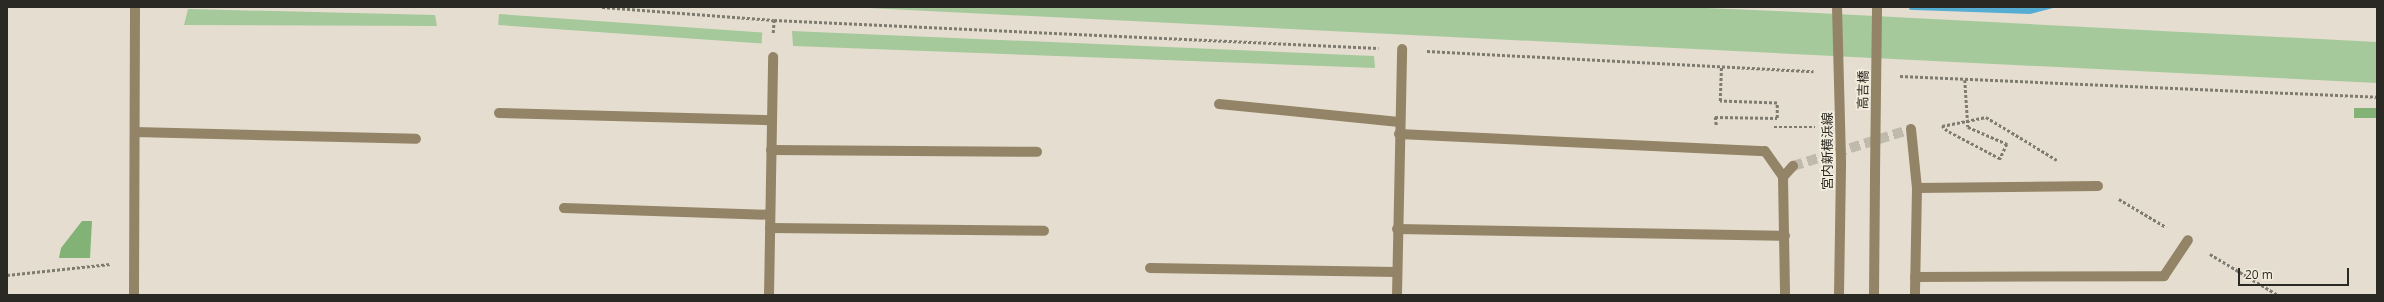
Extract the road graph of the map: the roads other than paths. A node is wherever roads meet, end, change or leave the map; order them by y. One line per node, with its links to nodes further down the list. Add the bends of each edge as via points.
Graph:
1 (135, 7): 11 (street)
2 (1837, 7): 34 (street, 宮内新横浜線, bridge, via 1841,161)
3 (1877, 7): 35 (street, 高吉橋, bridge)
4 (1402, 50): 9 (street)
5 (773, 57): 8 (street)
6 (1219, 104): 9 (street)
7 (499, 114): 8 (street)
8 (772, 120): 14 (street)
9 (1400, 122): 12 (street)
10 (1911, 129): 19 (street)
11 (135, 132): 13 (street); 30 (street)
12 (1399, 134): 17 (street, via 1765,150); 23 (street)
13 (416, 140)
14 (771, 150): 15 (street); 21 (street)
15 (1038, 152)
16 (1793, 166): 17 (street)
17 (1783, 177): 25 (street)
18 (2098, 186): 19 (street)
19 (1917, 188): 29 (street)
20 (564, 208): 21 (street)
21 (770, 215): 22 (street)
22 (770, 228): 24 (street); 31 (street)
23 (1397, 229): 25 (street); 28 (street)
24 (1044, 231)
25 (1786, 236): 33 (street)
26 (2188, 240): 29 (street, via 2164,276)
27 (1150, 268): 28 (street)
28 (1397, 272): 32 (street)
29 (1915, 277): 36 (street)
30 (134, 295)
31 (769, 295)
32 (1397, 295)
33 (1785, 295)
34 (1839, 295)
35 (1874, 295)
36 (1915, 295)

